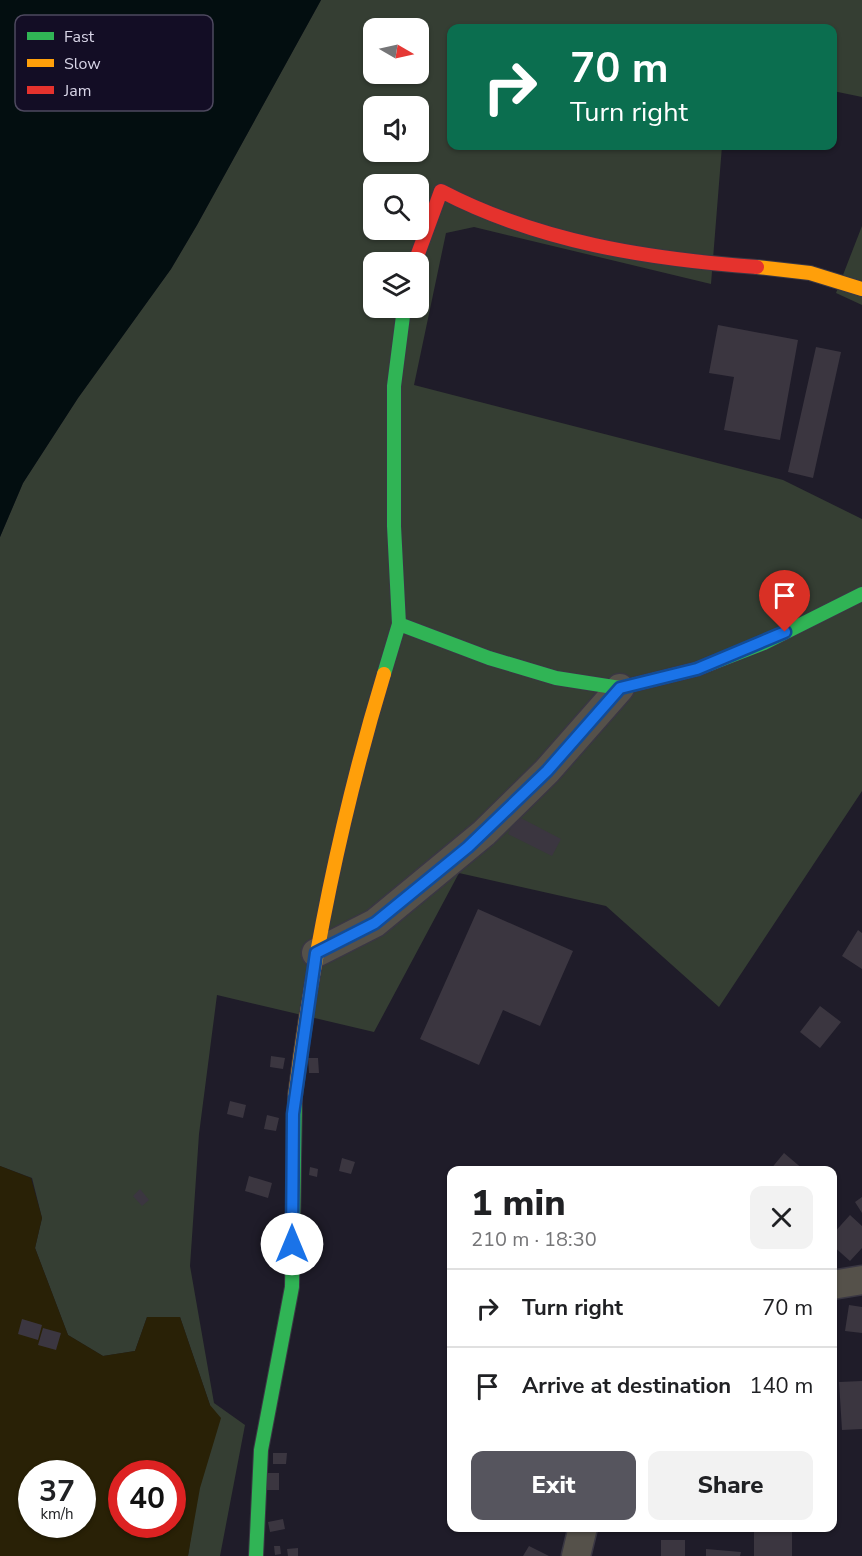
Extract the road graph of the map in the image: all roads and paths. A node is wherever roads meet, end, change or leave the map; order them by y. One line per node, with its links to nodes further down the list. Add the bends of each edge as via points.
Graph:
1 (419, 252): 2 (street, via 441,191 465,205 597,247 821,276 844,280)
2 (862, 289)
3 (403, 318): 5 (street, via 394,386)
4 (862, 594): 6 (street, via 764,643 697,669)
5 (399, 624): 6 (street, via 556,678); 7 (street, via 372,714)
6 (620, 688): 7 (street, via 547,771 468,847 375,923)
7 (316, 953): 11 (street, via 293,1114 292,1287 261,1450)
8 (862, 1280): 9 (street)
9 (837, 1284)
10 (582, 1532): 12 (street)
11 (256, 1556)
12 (576, 1556)

